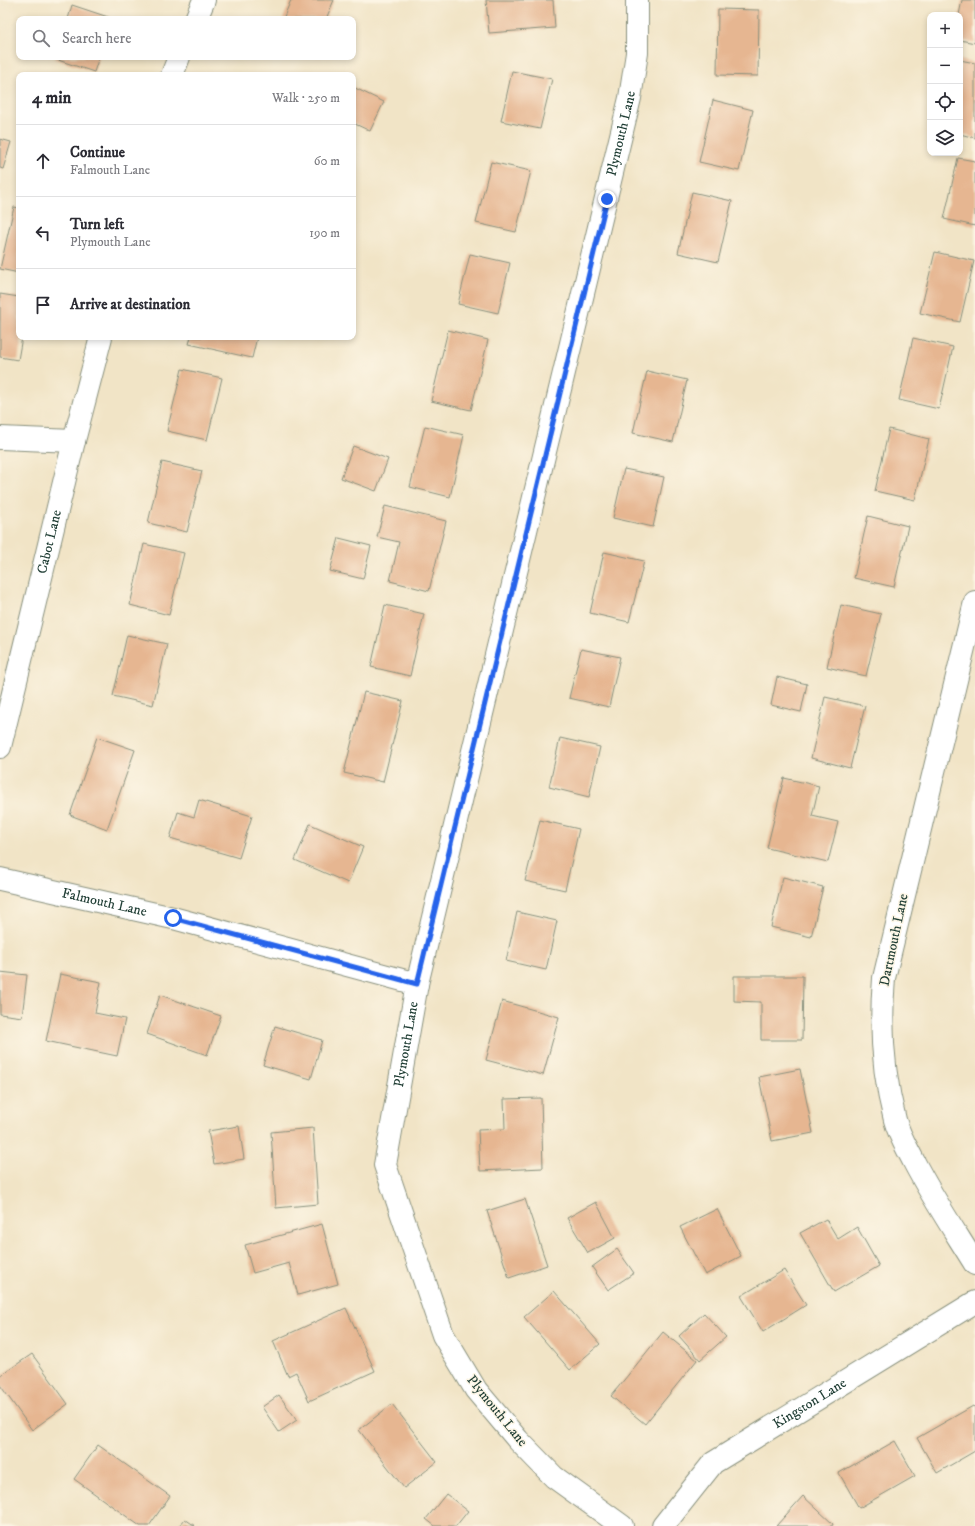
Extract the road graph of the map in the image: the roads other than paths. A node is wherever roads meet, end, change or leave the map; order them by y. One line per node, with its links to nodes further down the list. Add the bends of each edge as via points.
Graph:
1 (204, 0): 3 (street)
2 (637, 0): 12 (street, Plymouth Lane, via 637,53 630,98)
3 (197, 16)
4 (178, 60): 5 (street)
5 (173, 72)
6 (100, 340): 8 (street, Cabot Lane)
7 (0, 438): 8 (street)
8 (74, 440): 10 (street, Cabot Lane)
9 (975, 602): 13 (street, Dartmouth Lane, via 884,978 881,1014 883,1047 896,1121 928,1189)
10 (0, 747)
11 (0, 879): 12 (street, Falmouth Lane, via 173,918)
12 (417, 984): 15 (street, Plymouth Lane, via 385,1165 443,1335 476,1390 523,1445 554,1477)
13 (975, 1264)
14 (975, 1302): 16 (street, Kingston Lane, via 713,1463)
15 (622, 1526)
16 (663, 1526)

